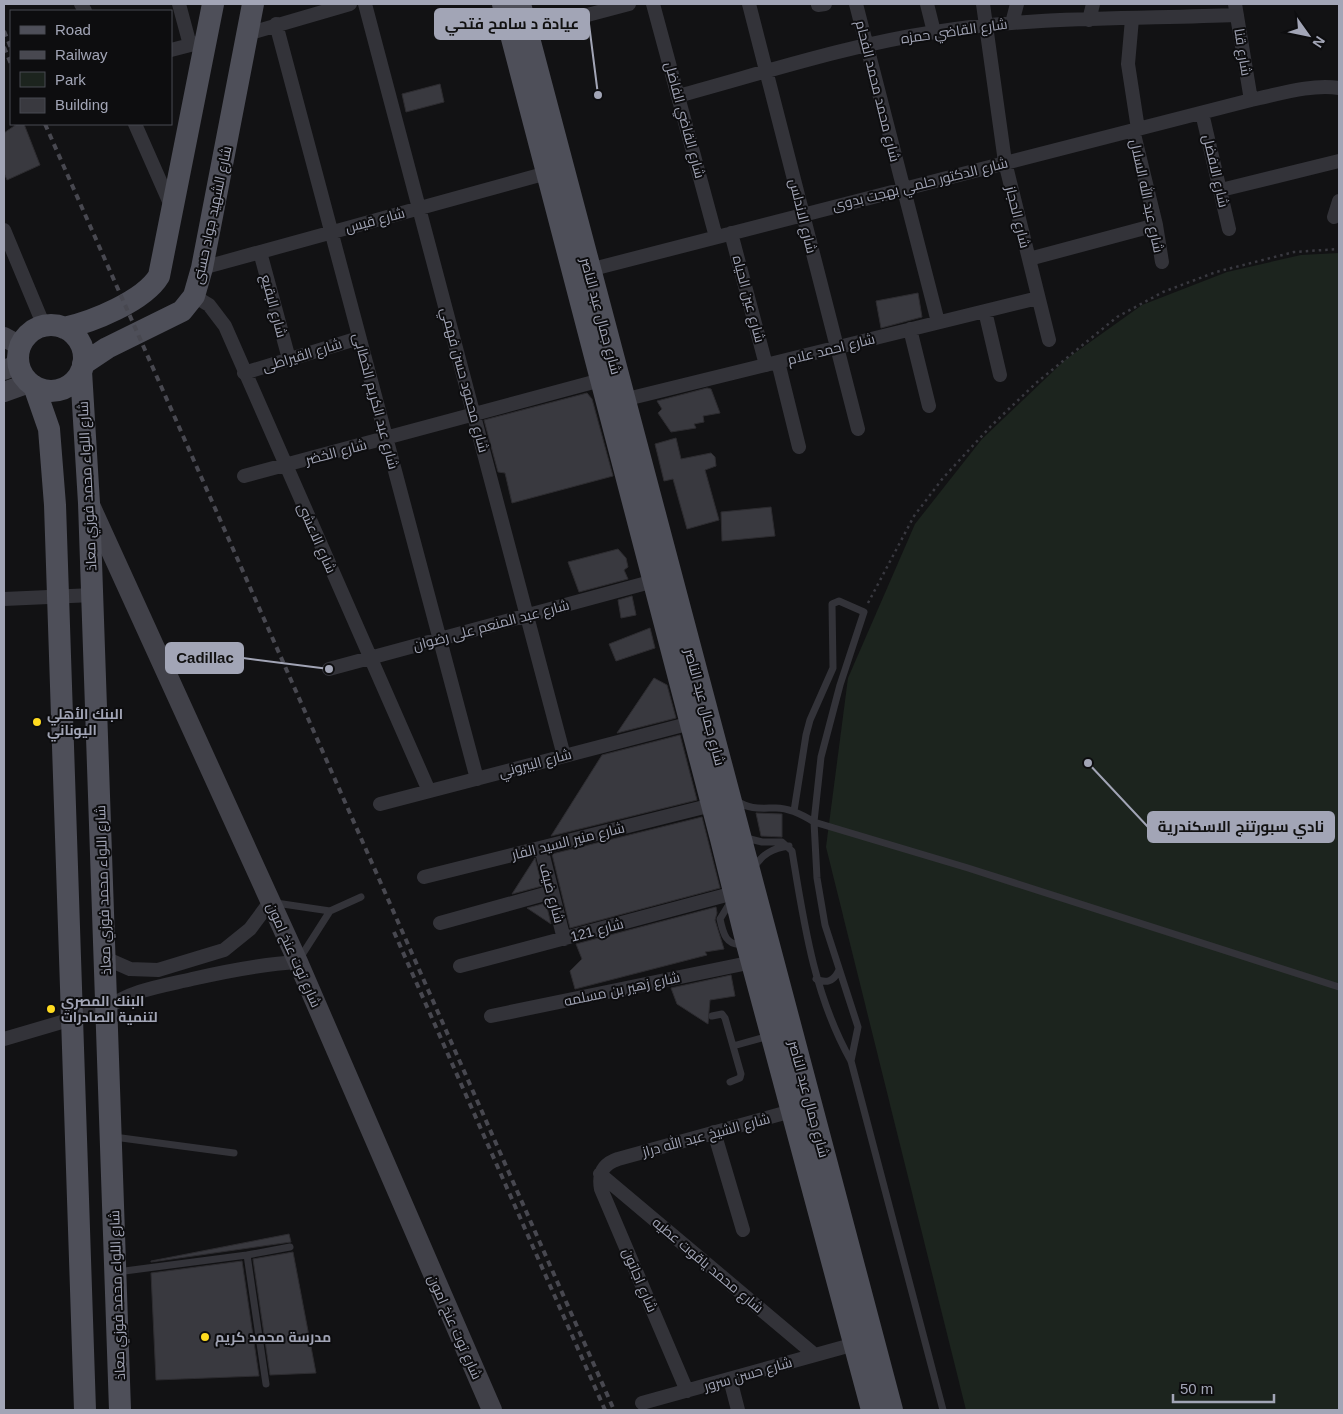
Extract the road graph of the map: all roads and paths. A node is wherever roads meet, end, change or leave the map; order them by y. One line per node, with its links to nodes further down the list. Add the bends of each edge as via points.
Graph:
1 (179, 4): 25 (street)
2 (213, 4): 25 (main road)
3 (253, 4): 24 (main road, شارع الشهيد جواد حسنى)
4 (350, 4): 20 (street)
5 (365, 4): 41 (street, شارع محمود حسن فهمي)
6 (503, 4): 37 (main road, شارع جمال عبد الناصر)
7 (520, 4): 22 (main road, شارع جمال عبد الناصر)
8 (623, 4): 22 (street)
9 (654, 4): 30 (street, شارع القاضي الفاضل)
10 (749, 4): 28 (street, شارع الاندلس)
11 (856, 4): 26 (street, شارع محمد محمد الفحام)
12 (927, 4): 23 (street)
13 (983, 4): 21 (street, شارع الحجاز)
14 (1017, 4): 19 (street)
15 (1093, 4): 18 (street)
16 (1236, 9): 17 (street, شارع القاضي حمزه); 31 (street, شارع قنا)
17 (1132, 19): 18 (street, شارع القاضي حمزه); 34 (street, شارع عبد الله السلال, via 1128,64)
18 (1090, 20): 19 (street, شارع القاضي حمزه)
19 (1012, 23): 21 (street, شارع القاضي حمزه)
20 (276, 24): 24 (street); 48 (street, شارع عبد الكريم الخطابى)
21 (985, 25): 23 (street, شارع القاضي حمزه); 36 (street, شارع الحجاز)
22 (527, 30): 58 (main road, شارع جمال عبد الناصر)
23 (934, 32): 26 (street, شارع القاضي حمزه)
24 (247, 34): 57 (main road, شارع الشهيد جواد حسنى)
25 (198, 43): 27 (street); 42 (main road)
26 (867, 46): 28 (street, شارع القاضي حمزه); 38 (street, شارع محمد محمد الفحام)
27 (172, 50)
28 (766, 72): 30 (street, شارع القاضي حمزه); 43 (street, شارع الاندلس)
29 (1339, 88): 31 (street, شارع الدكتور حلمي بهجت بدوى, via 1305,88)
30 (678, 96): 50 (street, شارع القاضي الفاضل)
31 (1251, 100): 32 (street, شارع الدكتور حلمي بهجت بدوى)
32 (1202, 113): 34 (street, شارع الدكتور حلمي بهجت بدوى); 39 (street, شارع الافضل)
33 (135, 125): 42 (street)
34 (1136, 129): 36 (street, شارع الدكتور حلمي بهجت بدوى); 45 (street, شارع عبد الله السلال)
35 (1339, 161): 39 (street)
36 (1005, 162): 38 (street, شارع الدكتور حلمي بهجت بدوى); 55 (street, شارع الحجاز)
37 (547, 173): 41 (street, شارع قيس); 74 (main road, شارع جمال عبد الناصر)
38 (902, 189): 43 (street, شارع الدكتور حلمي بهجت بدوى); 62 (street, شارع محمد محمد الفحام)
39 (1221, 190): 46 (street, شارع الافضل)
40 (1339, 201): 44 (street)
41 (419, 208): 48 (street, شارع قيس); 78 (street, شارع محمود حسن فهمي)
42 (173, 210): 63 (main road, via 162,269 150,288 95,318)
43 (803, 215): 49 (street, شارع الدكتور حلمي بهجت بدوى); 67 (street, شارع الاندلس)
44 (1334, 217)
45 (1156, 224): 55 (street); 56 (street, شارع عبد الله السلال)
46 (1229, 229)
47 (4, 230): 54 (street)
48 (331, 232): 53 (street, شارع قيس); 65 (street, شارع عبد الكريم الخطابى)
49 (732, 233): 50 (street, شارع الدكتور حلمي بهجت بدوى); 70 (street, شارع عين الحياه)
50 (716, 237): 58 (street, شارع الدكتور حلمي بهجت بدوى)
51 (1339, 249): 89 (path, via 1294,252 1216,272 1163,292 1117,317 1036,383 943,478 914,516)
52 (4, 251): 54 (street)
53 (260, 252): 57 (street, شارع قيس); 68 (street, شارع البقيع)
54 (16, 259): 63 (street)
55 (1029, 259): 60 (street, شارع الحجاز)
56 (1162, 262)
57 (202, 268): 59 (main road, شارع الشهيد جواد حسنى)
58 (589, 270): 76 (main road, شارع جمال عبد الناصر)
59 (194, 296): 71 (main road, شارع الشهيد جواد حسنى, via 176,316 107,348); 72 (street, شارع الاعشى, via 221,318)
60 (1038, 298): 61 (street, شارع احمد علام); 66 (street, شارع الحجاز)
61 (985, 311): 62 (street, شارع احمد علام); 73 (street)
62 (938, 322): 64 (street, شارع احمد علام)
63 (54, 327): 69 (main road, via 30,333); 71 (main road, via 80,342)
64 (910, 329): 67 (street, شارع احمد علام); 77 (street)
65 (359, 338): 68 (street, شارع القيراطى); 80 (street, شارع عبد الكريم الخطابى)
66 (1049, 340)
67 (837, 347): 70 (street, شارع احمد علام); 79 (street, شارع الاندلس)
68 (289, 359): 72 (street, شارع القيراطى)
69 (17, 361): 71 (main road, via 48,391 61,389 73,382); 75 (street); 87 (main road, via 46,414 52,444)
70 (772, 363): 76 (street, شارع احمد علام); 81 (street, شارع عين الحياه)
71 (82, 367): 84 (main road, شارع اللواء محمد فوزي معاذ)
72 (244, 372): 82 (street, شارع الاعشى)
73 (1000, 376)
74 (601, 380): 78 (street, شارع الخضر); 85 (main road, شارع جمال عبد الناصر)
75 (4, 392)
76 (623, 400): 98 (main road, شارع جمال عبد الناصر)
77 (929, 406)
78 (474, 414): 80 (street, شارع الخضر); 90 (street, شارع محمود حسن فهمي)
79 (858, 429)
80 (386, 438): 82 (street, شارع الخضر); 91 (street, شارع عبد الكريم الخطابى)
81 (799, 446)
82 (285, 465): 83 (street, شارع الخضر); 92 (street, شارع الاعشى)
83 (244, 476)
84 (90, 503): 86 (main road, شارع اللواء محمد فوزي معاذ); 110 (street, شارع توت عنخ امون)
85 (654, 581): 90 (street, شارع عبد المنعم على رضوان); 94 (main road, شارع جمال عبد الناصر)
86 (93, 595): 87 (street); 115 (main road, شارع اللواء محمد فوزي معاذ)
87 (59, 596): 88 (street); 124 (main road)
88 (4, 599)
89 (864, 612): 100 (lane, via 839,600 832,604 833,668 810,720); 101 (lane, via 840,684 821,757)
90 (527, 616): 91 (street, شارع عبد المنعم على رضوان); 95 (street, شارع محمود حسن فهمي)
91 (440, 640): 92 (street, شارع عبد المنعم على رضوان); 96 (street, شارع عبد الكريم الخطابى)
92 (370, 658): 93 (street, شارع عبد المنعم على رضوان); 97 (street, شارع الاعشى)
93 (329, 670)
94 (691, 723): 95 (street, شارع البيروني); 98 (main road, شارع جمال عبد الناصر)
95 (564, 756): 96 (street, شارع البيروني)
96 (477, 779): 97 (street, شارع البيروني)
97 (429, 791): 99 (street, شارع البيروني)
98 (721, 800): 100 (lane, via 750,808); 102 (main road, شارع جمال عبد الناصر); 104 (street, شارع منير السيد الفار)
99 (380, 804)
100 (794, 811): 101 (lane)
101 (814, 822): 118 (lane, via 817,878 825,925); 120 (lane)
102 (730, 836): 103 (lane, via 782,842); 105 (main road, شارع جمال عبد الناصر); 108 (main road, شارع جمال عبد الناصر)
103 (789, 846): 105 (lane, via 772,849 758,861); 119 (lane)
104 (541, 848): 106 (street, شارع منير السيد الفار); 107 (street, شارع ضيف)
105 (750, 876): 130 (main road, شارع جمال عبد الناصر)
106 (424, 877)
107 (552, 892): 112 (street); 113 (street, شارع ضيف)
108 (734, 896): 113 (street, شارع 121); 114 (main road, شارع جمال عبد الناصر)
109 (361, 897): 111 (lane)
110 (270, 902): 111 (lane); 115 (street, via 250,928 224,950 158,970 130,969); 116 (street, شارع توت عنخ امون)
111 (330, 911): 116 (lane)
112 (440, 923)
113 (564, 939): 117 (street, شارع 121)
114 (750, 953): 122 (street, شارع زهير بن مسلمه); 125 (main road, شارع جمال عبد الناصر)
115 (105, 958): 121 (main road, شارع اللواء محمد فوزي معاذ)
116 (298, 962): 121 (street, via 246,967 139,991); 147 (street, شارع توت عنخ امون)
117 (460, 966)
118 (839, 970): 119 (lane, via 830,981); 128 (lane, via 858,1027)
119 (816, 979): 128 (lane, via 836,1035)
120 (1339, 987)
121 (106, 1009): 124 (street); 132 (main road, شارع اللواء محمد فوزي معاذ)
122 (491, 1016)
123 (712, 1016): 127 (lane, via 724,1016)
124 (73, 1018): 126 (street); 145 (main road)
125 (772, 1035): 127 (lane); 130 (main road, شارع جمال عبد الناصر)
126 (4, 1039)
127 (733, 1046): 129 (lane, via 741,1076)
128 (851, 1061): 151 (lane)
129 (730, 1082)
130 (801, 1108): 131 (street, شارع الشيخ عبد الله دراز); 139 (main road, شارع جمال عبد الناصر); 150 (main road, شارع جمال عبد الناصر)
131 (714, 1132): 134 (street, شارع الشيخ عبد الله دراز, via 609,1162); 135 (street)
132 (111, 1137): 133 (lane); 138 (main road, شارع اللواء محمد فوزي معاذ)
133 (234, 1153)
134 (602, 1171): 140 (street, شارع محمد ياقوت عطيه); 143 (street, شارع اجاتون, via 601,1189)
135 (743, 1230)
136 (290, 1246): 137 (lane)
137 (246, 1255): 138 (lane); 142 (lane)
138 (117, 1272): 146 (main road, شارع اللواء محمد فوزي معاذ)
139 (855, 1344): 140 (street, شارع حسن سرور); 149 (main road, شارع جمال عبد الناصر)
140 (815, 1355): 141 (street, شارع حسن سرور)
141 (730, 1379): 143 (street, شارع حسن سرور); 148 (street)
142 (266, 1384)
143 (687, 1391): 144 (street, شارع حسن سرور)
144 (642, 1403)
145 (85, 1410)
146 (120, 1410)
147 (492, 1410)
148 (738, 1410)
149 (872, 1410)
150 (892, 1410)
151 (943, 1410)

